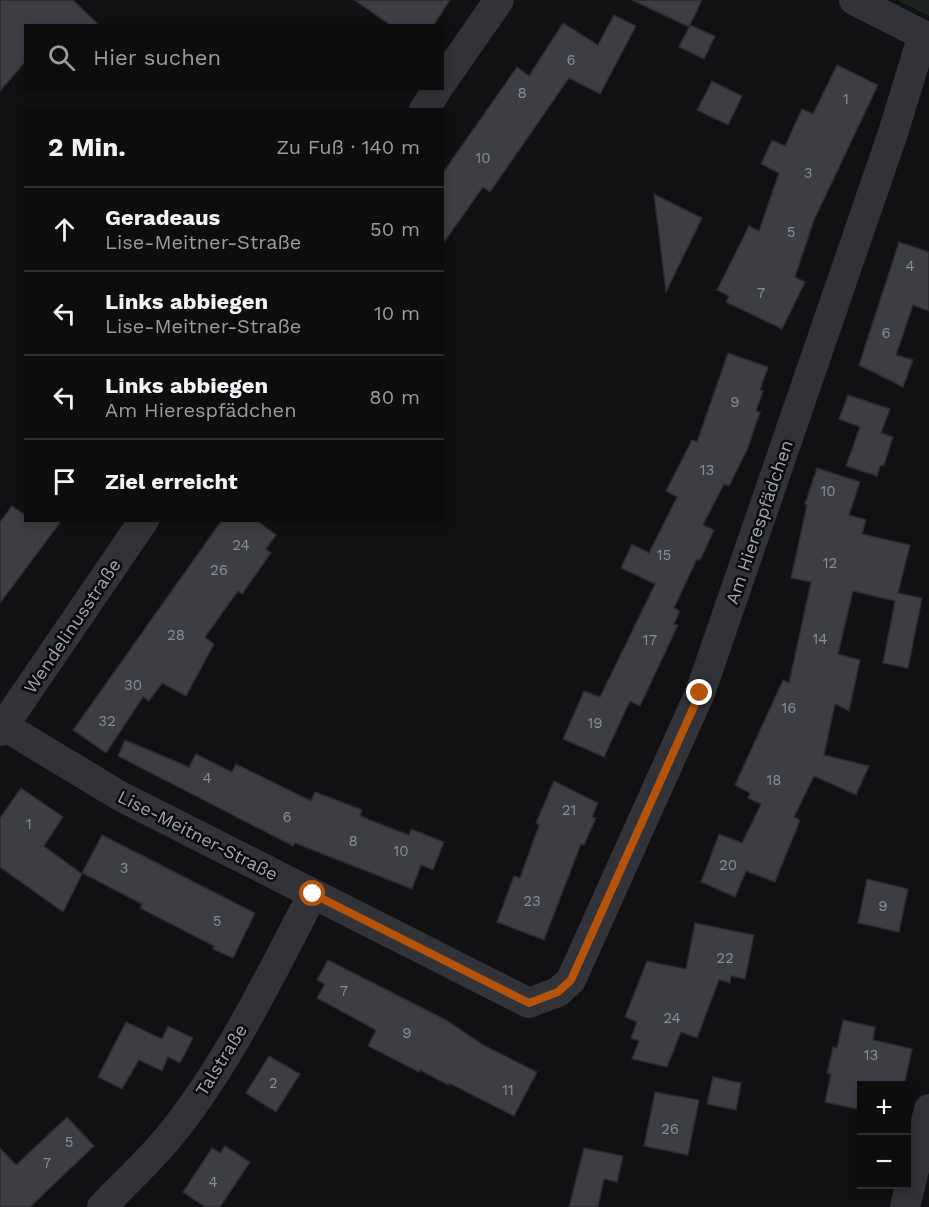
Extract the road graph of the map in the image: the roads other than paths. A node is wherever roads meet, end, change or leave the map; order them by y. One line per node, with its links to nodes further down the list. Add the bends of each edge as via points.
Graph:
1 (499, 0): 4 (street)
2 (854, 0): 3 (street)
3 (926, 37): 10 (street, Am Hierespfädchen, via 700,693 571,980)
4 (444, 79)
5 (437, 90): 6 (street)
6 (424, 108)
7 (143, 522): 8 (street, Wendelinusstraße)
8 (2, 729): 9 (street, Lise-Meitner-Straße, via 120,796)
9 (313, 894): 10 (street, Lise-Meitner-Straße, via 529,1003); 12 (street, Talstraße, via 211,1079 168,1138)
10 (558, 992)
11 (929, 1109): 13 (street)
12 (102, 1207)
13 (905, 1207)

